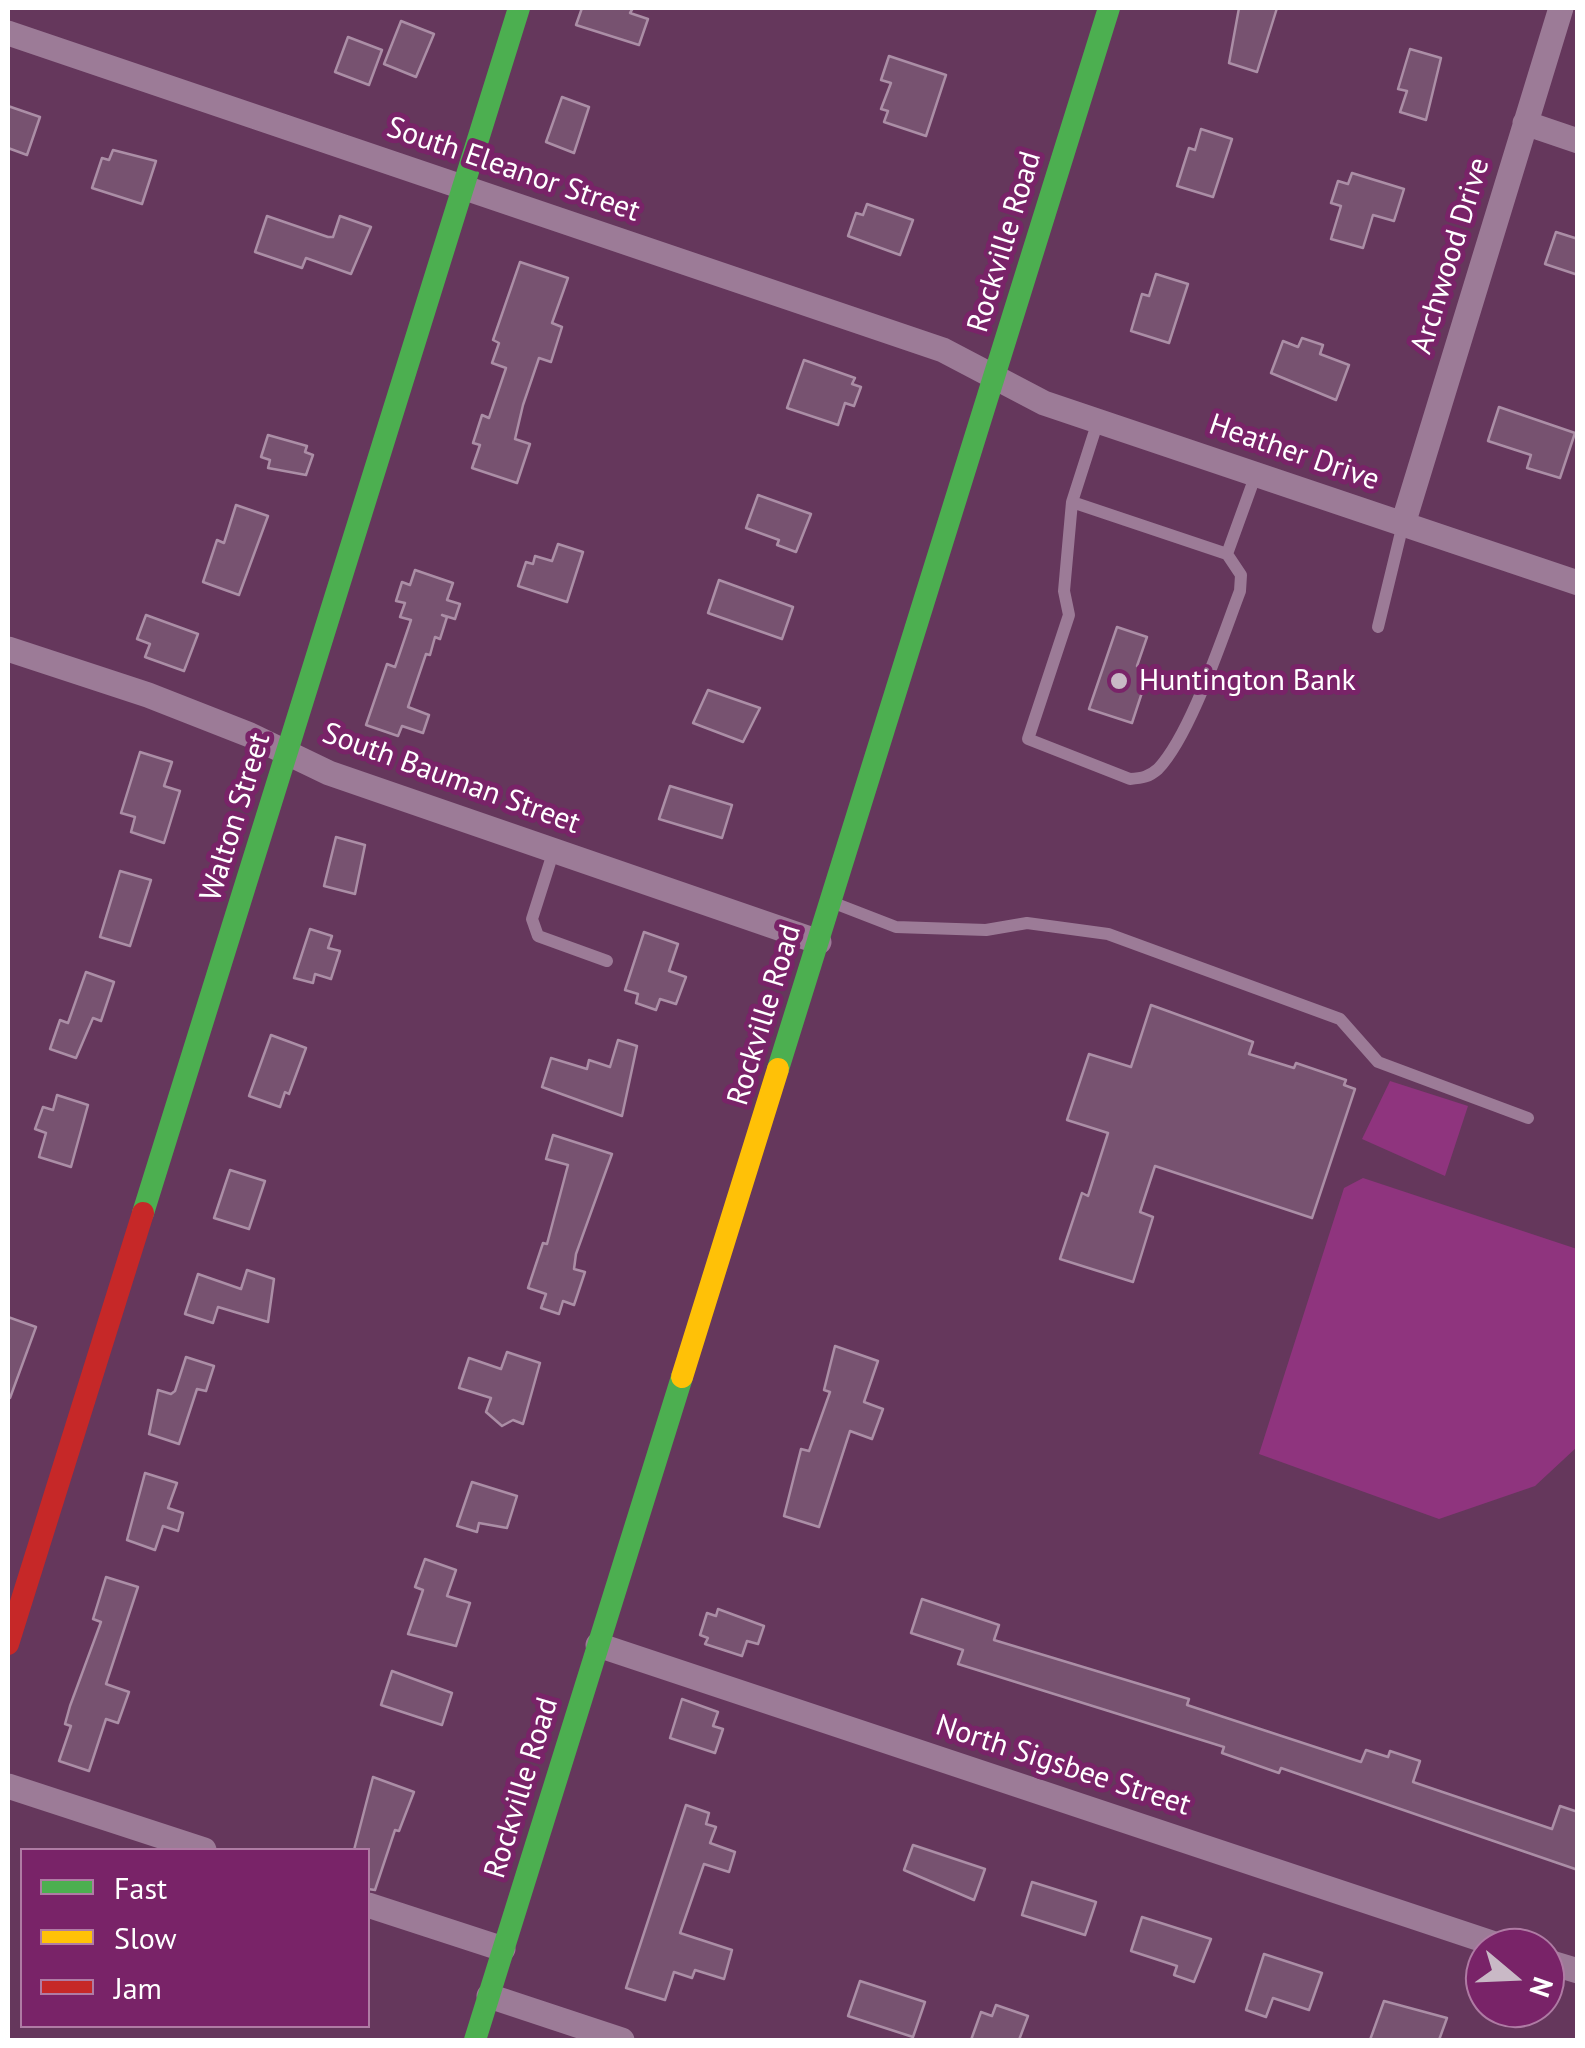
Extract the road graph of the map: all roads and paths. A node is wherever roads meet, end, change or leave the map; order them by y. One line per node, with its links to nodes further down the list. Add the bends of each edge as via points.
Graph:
1 (519, 8): 7 (main road, Walton Street)
2 (1109, 8): 8 (main road, Rockville Road)
3 (1561, 8): 5 (street, Archwood Drive)
4 (8, 33): 7 (street, South Eleanor Street)
5 (1525, 123): 6 (street); 12 (street, Archwood Drive)
6 (1578, 141)
7 (462, 187): 8 (street, South Eleanor Street, via 943,350); 17 (main road, Walton Street)
8 (994, 375): 9 (street, Heather Drive, via 1030,398); 19 (main road, Rockville Road)
9 (1098, 421): 10 (street, Heather Drive); 11 (lane)
10 (1256, 474): 12 (street, Heather Drive); 13 (lane)
11 (1072, 502): 13 (lane); 13 (lane, via 1064,591 1069,615 1028,739 1130,779 1148,777 1160,766 1200,694 1240,592 1241,575)
12 (1404, 524): 14 (street, Heather Drive); 15 (lane)
13 (1227, 554)
14 (1578, 583)
15 (1378, 626)
16 (8, 648): 17 (street, South Bauman Street)
17 (288, 752): 18 (street, South Bauman Street); 23 (main road, Walton Street)
18 (553, 853): 20 (street, South Bauman Street); 21 (lane, via 532,919 538,936)
19 (832, 902): 20 (main road, Rockville Road); 22 (lane, via 896,927 986,930 1027,924 1108,934 1340,1019 1378,1062)
20 (819, 942): 24 (main road, Rockville Road)
21 (607, 961)
22 (1528, 1118)
23 (8, 1644)
24 (598, 1645): 28 (street, North Sigsbee Street); 29 (main road, Rockville Road)
25 (8, 1786): 26 (street)
26 (198, 1848)
27 (370, 1906): 29 (street)
28 (1465, 1934)
29 (503, 1950): 30 (main road, Rockville Road)
30 (490, 1996): 31 (main road, Rockville Road); 32 (street)
31 (475, 2040)
32 (622, 2040)

